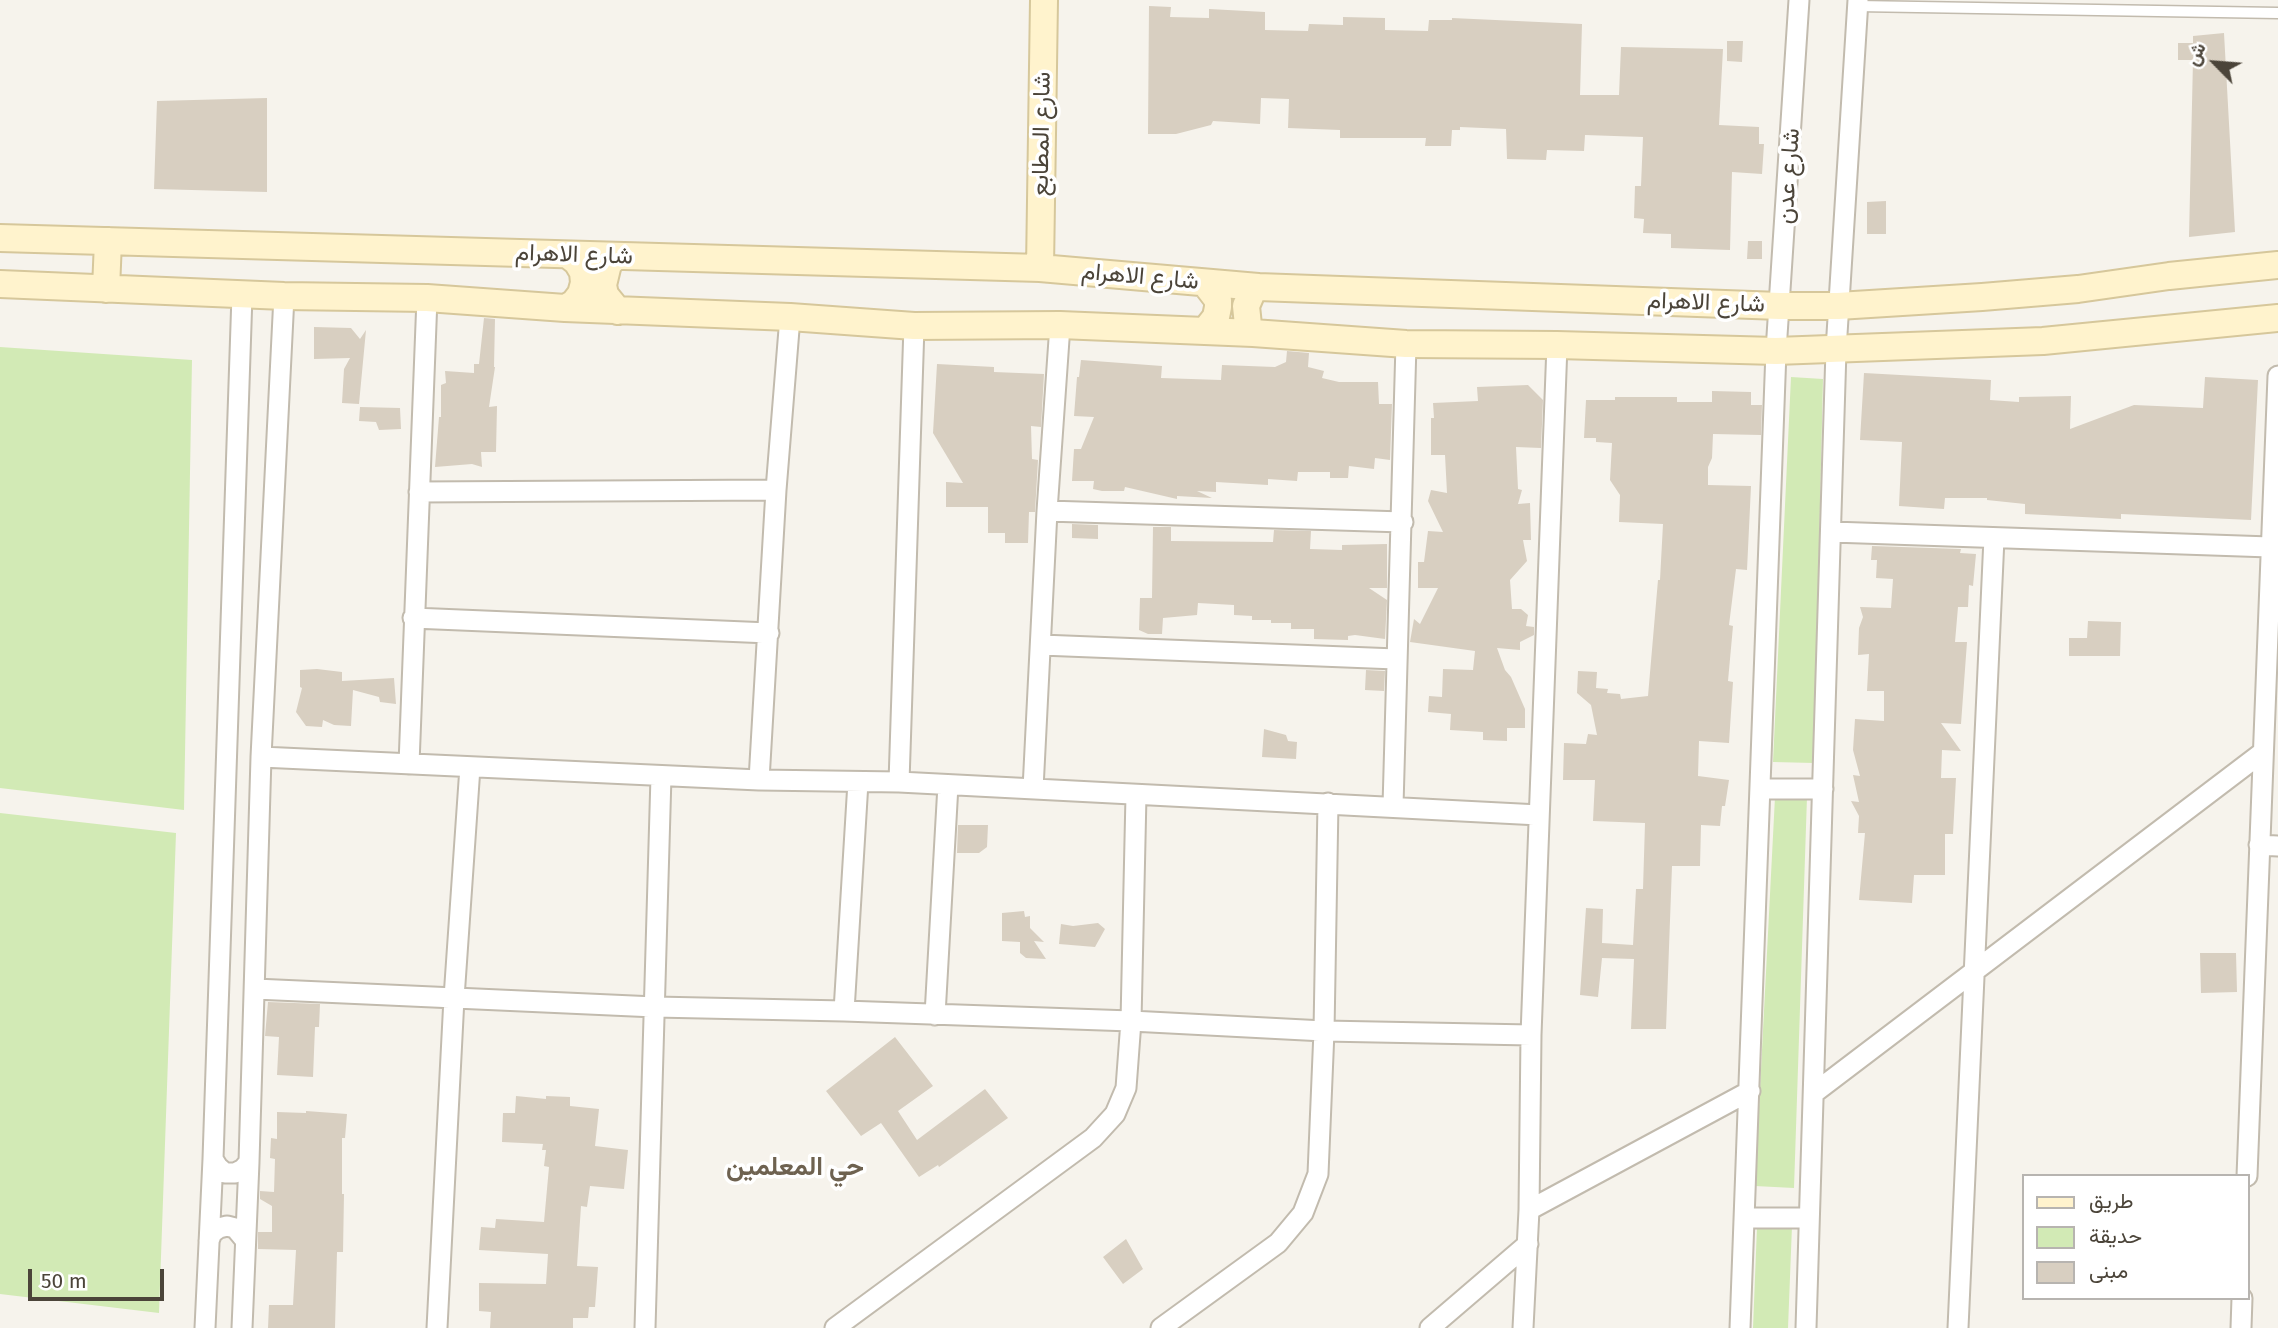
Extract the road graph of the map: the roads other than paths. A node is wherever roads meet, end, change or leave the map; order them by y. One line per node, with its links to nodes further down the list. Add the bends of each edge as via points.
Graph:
1 (1044, 0): 10 (main road, شارع المطابع)
2 (1799, 0): 18 (street, شارع عدن)
3 (1858, 3): 4 (lane); 19 (street)
4 (2278, 13)
5 (0, 238): 6 (main road, شارع الاهرام)
6 (108, 241): 7 (main road, شارع الاهرام); 14 (main road)
7 (568, 255): 8 (main road, شارع الاهرام); 20 (main road, via 583,272 584,283 581,294)
8 (616, 256): 10 (main road, شارع الاهرام); 21 (main road, via 604,274 603,285)
9 (2278, 265): 19 (main road, شارع الاهرام, via 2078,289)
10 (1040, 268): 11 (main road, شارع الاهرام)
11 (1205, 283): 13 (main road, شارع الاهرام); 26 (main road, via 1218,307)
12 (0, 284): 14 (main road, شارع الاهرام)
13 (1258, 287): 18 (main road, شارع الاهرام); 27 (main road, via 1246,306)
14 (106, 289): 15 (main road, شارع الاهرام)
15 (242, 295): 16 (main road, شارع الاهرام); 72 (street)
16 (284, 296): 17 (main road, شارع الاهرام); 45 (street)
17 (427, 298): 20 (main road, شارع الاهرام); 34 (street)
18 (1780, 306): 19 (main road, شارع الاهرام); 31 (street, شارع عدن)
19 (1838, 306): 30 (street)
20 (565, 308): 21 (main road, شارع الاهرام)
21 (618, 311): 22 (main road, شارع الاهرام)
22 (790, 317): 24 (main road, شارع الاهرام); 33 (street)
23 (2278, 318): 30 (main road, شارع الاهرام, via 2043,341)
24 (914, 326): 25 (main road, شارع الاهرام); 51 (street)
25 (1060, 326): 26 (main road, شارع الاهرام); 35 (street)
26 (1205, 331): 27 (main road, شارع الاهرام)
27 (1253, 333): 28 (main road, شارع الاهرام)
28 (1406, 344): 29 (main road, شارع الاهرام); 36 (street)
29 (1557, 345): 31 (main road, شارع الاهرام); 59 (street)
30 (1836, 350): 31 (main road, شارع الاهرام); 37 (street)
31 (1776, 351): 54 (street, شارع عدن)
32 (2278, 376): 39 (street)
33 (776, 490): 34 (street); 41 (street)
34 (419, 492): 40 (street)
35 (1047, 511): 36 (street); 42 (street)
36 (1403, 522): 43 (street)
37 (1832, 532): 38 (street); 55 (street)
38 (1994, 538): 39 (street); 61 (street)
39 (2270, 547): 44 (street)
40 (413, 618): 41 (street); 46 (street)
41 (769, 633): 49 (street)
42 (1041, 645): 43 (street); 53 (street)
43 (1396, 659): 58 (street)
44 (2263, 752): 60 (street); 61 (street)
45 (261, 757): 46 (street); 62 (street)
46 (409, 764): 47 (street)
47 (470, 767): 48 (street); 63 (street)
48 (661, 776): 49 (street); 64 (street)
49 (759, 780): 50 (street)
50 (858, 782): 51 (street); 65 (street)
51 (899, 782): 52 (street)
52 (948, 785): 53 (street); 66 (street)
53 (1033, 789): 56 (street)
54 (1762, 789): 55 (street); 70 (street, شارع عدن)
55 (1823, 789): 71 (street)
56 (1136, 795): 57 (street); 67 (street)
57 (1328, 803): 58 (street); 68 (street)
58 (1393, 806): 59 (street)
59 (1539, 815): 69 (street)
60 (2269, 846): 74 (street)
61 (1974, 972): 71 (street); 92 (street)
62 (255, 989): 63 (street); 73 (street)
63 (454, 998): 64 (street); 84 (street)
64 (655, 1007): 65 (street); 85 (street)
65 (844, 1011): 66 (street)
66 (936, 1015): 67 (street)
67 (1131, 1021): 68 (street); 86 (street, via 1126,1088 1115,1114 1093,1138)
68 (1324, 1031): 69 (street); 87 (street, via 1318,1174 1303,1213 1279,1243)
69 (1531, 1035): 75 (street)
70 (1750, 1091): 75 (street); 76 (street, شارع عدن)
71 (1814, 1093): 77 (street)
72 (214, 1159): 73 (street, via 225,1172 235,1173); 79 (street)
73 (249, 1161): 78 (street)
74 (2247, 1174)
75 (1529, 1210): 80 (street)
76 (1745, 1217): 77 (street); 90 (street, شارع عدن)
77 (1810, 1218): 91 (street)
78 (246, 1240): 79 (street, via 227,1226 212,1233); 83 (street)
79 (209, 1241): 82 (street)
80 (1528, 1244): 88 (street); 89 (street)
81 (2242, 1300): 93 (street)
82 (205, 1328)
83 (242, 1328)
84 (437, 1328)
85 (645, 1328)
86 (835, 1328)
87 (1161, 1328)
88 (1430, 1328)
89 (1523, 1328)
90 (1740, 1328)
91 (1806, 1328)
92 (1958, 1328)
93 (2241, 1328)

